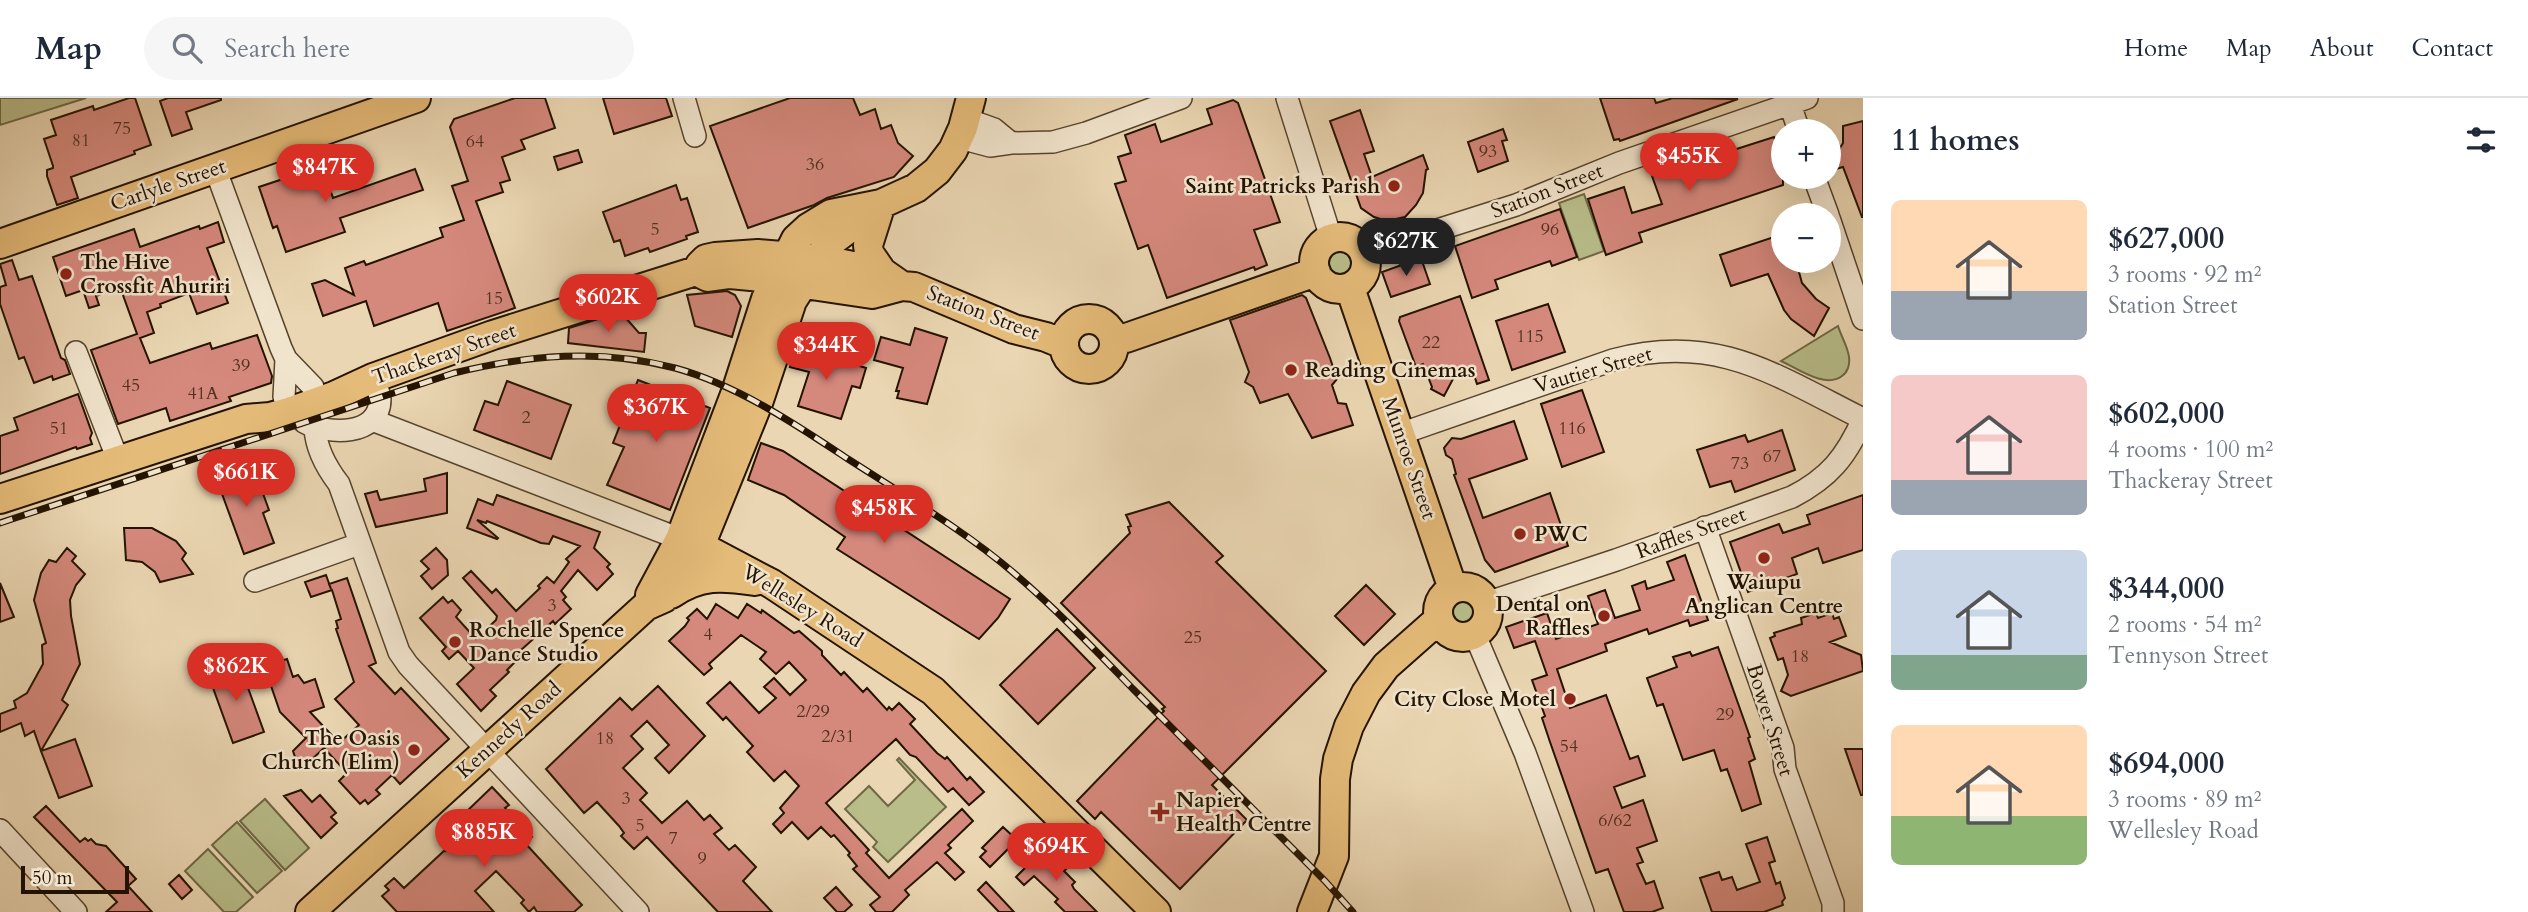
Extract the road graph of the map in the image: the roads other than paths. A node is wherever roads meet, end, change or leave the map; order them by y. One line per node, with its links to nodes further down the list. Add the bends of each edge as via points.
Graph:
1 (416, 98): 9 (main road, Carlyle Street)
2 (684, 98): 8 (street)
3 (1287, 98): 11 (street)
4 (1176, 99): 6 (street, via 1069,139 1039,143 990,146)
5 (1795, 100): 7 (street); 13 (street, Station Street, via 1516,205)
6 (966, 118): 10 (main road, via 945,161 916,188)
7 (1797, 119)
8 (695, 136)
9 (215, 168): 12 (main road, Carlyle Street); 24 (street)
10 (881, 204): 15 (main road, via 821,219 796,239); 16 (main road, via 828,244); 18 (main road, via 867,245)
11 (1331, 238): 13 (main road, via 1347,237); 17 (main road, via 1317,250)
12 (0, 244)
13 (1365, 253): 19 (main road, via 1365,271)
14 (1841, 255): 20 (street)
15 (781, 267): 16 (main road, Thackeray Street); 25 (main road, Thackeray Street, via 758,254 706,259 696,271); 34 (main road, via 755,330)
16 (811, 271): 18 (main road, Station Street); 34 (main road, via 792,301 758,403)
17 (1316, 272): 19 (main road, via 1332,288); 21 (main road, via 1126,338)
18 (892, 279): 22 (main road, Station Street)
19 (1350, 288): 32 (main road, Munroe Street)
20 (1863, 319)
21 (1114, 338): 22 (main road, Station Street, via 1101,321 1090,318 1071,326); 22 (main road, Station Street, via 1110,359 1091,370 1071,363)
22 (1063, 344)
23 (76, 352): 33 (street)
24 (286, 359): 26 (street); 27 (street)
25 (363, 382): 26 (main road, Thackeray Street, via 331,381); 27 (main road, Thackeray Street, via 334,396); 29 (street, via 380,398)
26 (313, 387): 27 (main road, Thackeray Street)
27 (286, 404): 30 (street); 33 (main road, Thackeray Street, via 265,403 246,419)
28 (1863, 419): 32 (street, Vautier Street, via 1747,363 1679,349 1613,360); 37 (street, Raffles Street, via 1845,454 1813,486)
29 (372, 420): 31 (street); 38 (street, Wellesley Road)
30 (315, 428): 31 (street); 35 (street, via 326,468)
31 (339, 432): 35 (street)
32 (1400, 434): 42 (main road, Munroe Street)
33 (118, 460): 36 (main road, Thackeray Street)
34 (717, 475): 38 (main road, Kennedy Road)
35 (339, 484): 39 (street)
36 (0, 499)
37 (1705, 527): 44 (street, Raffles Street); 55 (street, Bower Street, via 1783,748 1785,769)
38 (690, 542): 41 (main road, Wellesley Road); 43 (main road, Kennedy Road, via 690,567)
39 (359, 544): 40 (street); 47 (street, via 399,652)
40 (255, 581)
41 (772, 584): 43 (main road, via 699,579); 52 (main road, Wellesley Road, via 933,691)
42 (1453, 589): 44 (main road, via 1475,589); 45 (main road, via 1439,600)
43 (655, 602): 47 (main road, Kennedy Road)
44 (1486, 603): 46 (main road, via 1487,621)
45 (1438, 620): 46 (main road, via 1453,636); 53 (main road, via 1396,654 1357,708 1335,779 1334,856)
46 (1475, 635): 54 (street, via 1525,753)
47 (486, 749): 50 (main road, Kennedy Road); 51 (street)
48 (0, 830): 49 (street)
49 (76, 912)
50 (310, 912)
51 (638, 912)
52 (1156, 912)
53 (1312, 912)
54 (1583, 912)
55 (1833, 912)

